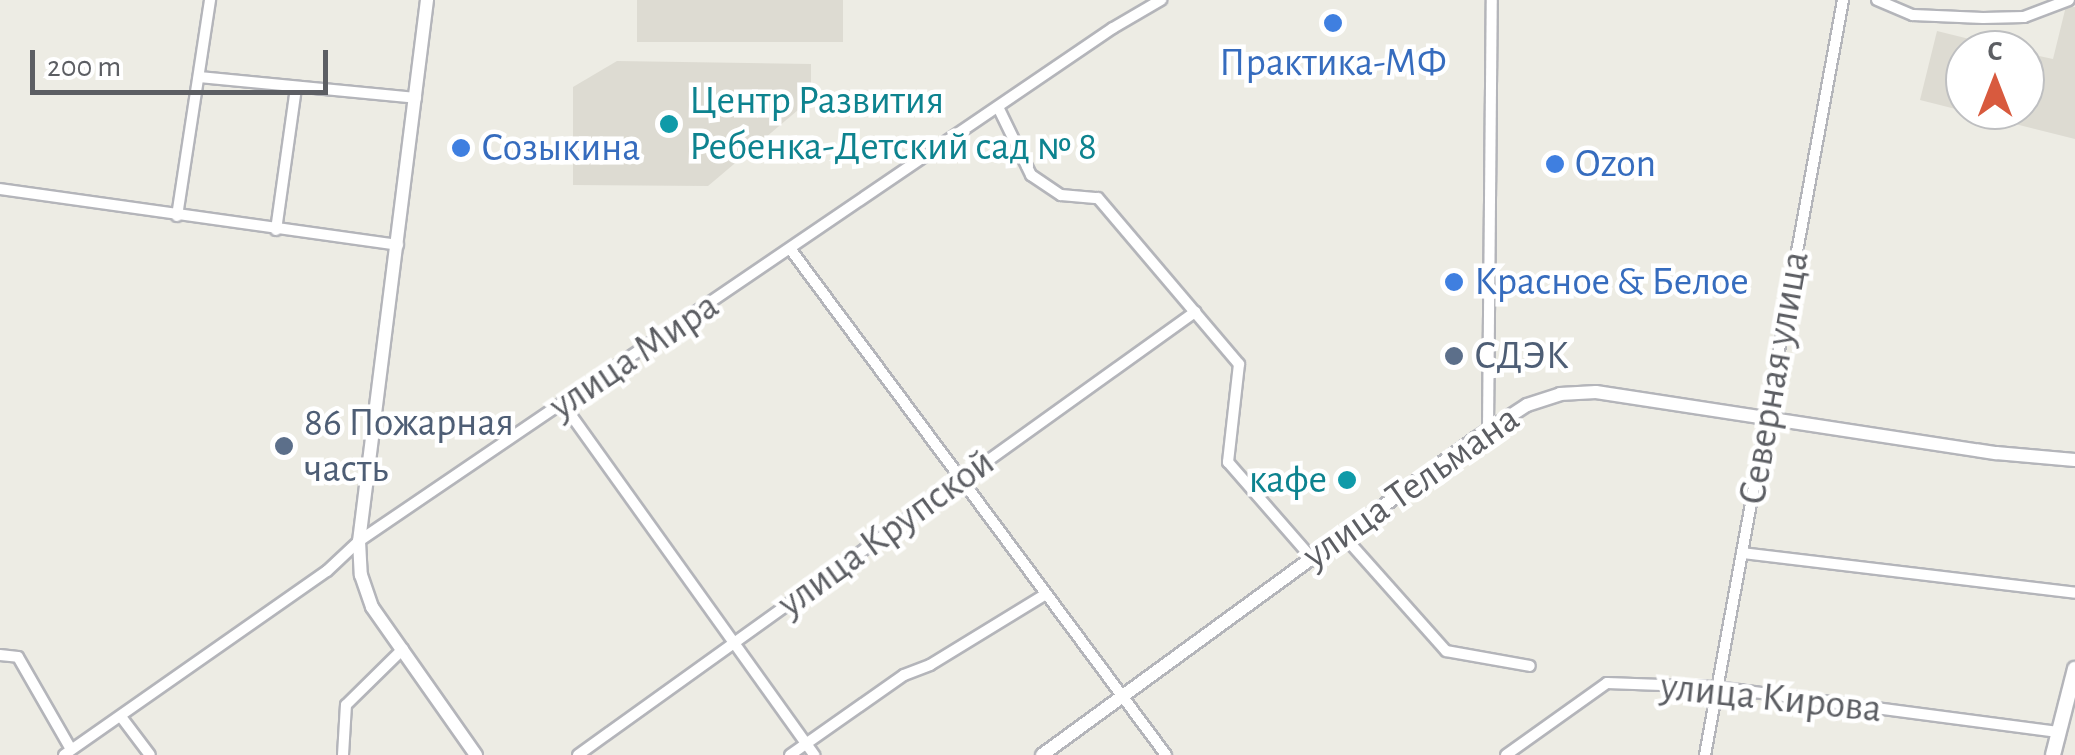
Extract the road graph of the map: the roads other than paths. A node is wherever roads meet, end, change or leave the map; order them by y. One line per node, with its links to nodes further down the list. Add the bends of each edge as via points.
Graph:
1 (210, 0): 8 (street)
2 (427, 0): 10 (street)
3 (1161, 0): 11 (street, улица Мира)
4 (1492, 0): 20 (street)
5 (1842, 0): 19 (street, Северная улица)
6 (1877, 0): 7 (street, via 1914,15 1983,18 2024,16)
7 (2069, 0)
8 (199, 77): 9 (street); 13 (street)
9 (296, 86): 10 (street); 14 (street)
10 (416, 98): 15 (street)
11 (998, 106): 16 (street, улица Мира); 17 (street, via 1030,175 1061,195 1098,198)
12 (0, 189): 13 (street)
13 (177, 216): 14 (street)
14 (276, 230): 15 (street)
15 (398, 245): 24 (street)
16 (791, 250): 18 (street, улица Мира); 22 (street)
17 (1195, 312): 22 (street, улица Крупской); 26 (street, via 1239,364 1228,462)
18 (564, 404): 24 (street, улица Мира); 29 (street)
19 (1768, 420): 20 (street, улица Тельмана, via 1596,392 1527,405); 21 (street, улица Тельмана); 25 (street, Северная улица)
20 (1488, 430): 23 (street, улица Тельмана)
21 (2075, 460)
22 (964, 477): 28 (street); 29 (street, улица Крупской)
23 (1341, 533): 26 (street, улица Тельмана); 32 (street, via 1446,651)
24 (359, 540): 30 (street, via 372,607); 36 (street, улица Мира, via 327,571)
25 (1742, 553): 27 (street); 34 (street, Северная улица)
26 (1310, 556): 35 (street, улица Тельмана)
27 (2075, 593)
28 (1046, 594): 35 (street); 38 (street, via 904,675)
29 (733, 643): 38 (street); 43 (street, улица Крупской)
30 (403, 649): 41 (street, via 346,705); 42 (street)
31 (0, 654): 39 (street, via 18,657)
32 (1530, 666)
33 (2075, 670): 37 (main road)
34 (1716, 687): 37 (street, улица Кирова); 48 (street, улица Кирова, via 1608,683); 49 (street, Северная улица)
35 (1123, 695): 46 (street, улица Тельмана); 47 (street)
36 (122, 718): 39 (street, улица Мира); 40 (street)
37 (2058, 732): 50 (main road)
38 (805, 744): 44 (street); 45 (street)
39 (67, 752)
40 (150, 755)
41 (342, 755)
42 (476, 755)
43 (578, 755)
44 (790, 755)
45 (814, 755)
46 (1042, 755)
47 (1166, 755)
48 (1506, 755)
49 (1705, 755)
50 (2053, 755)

